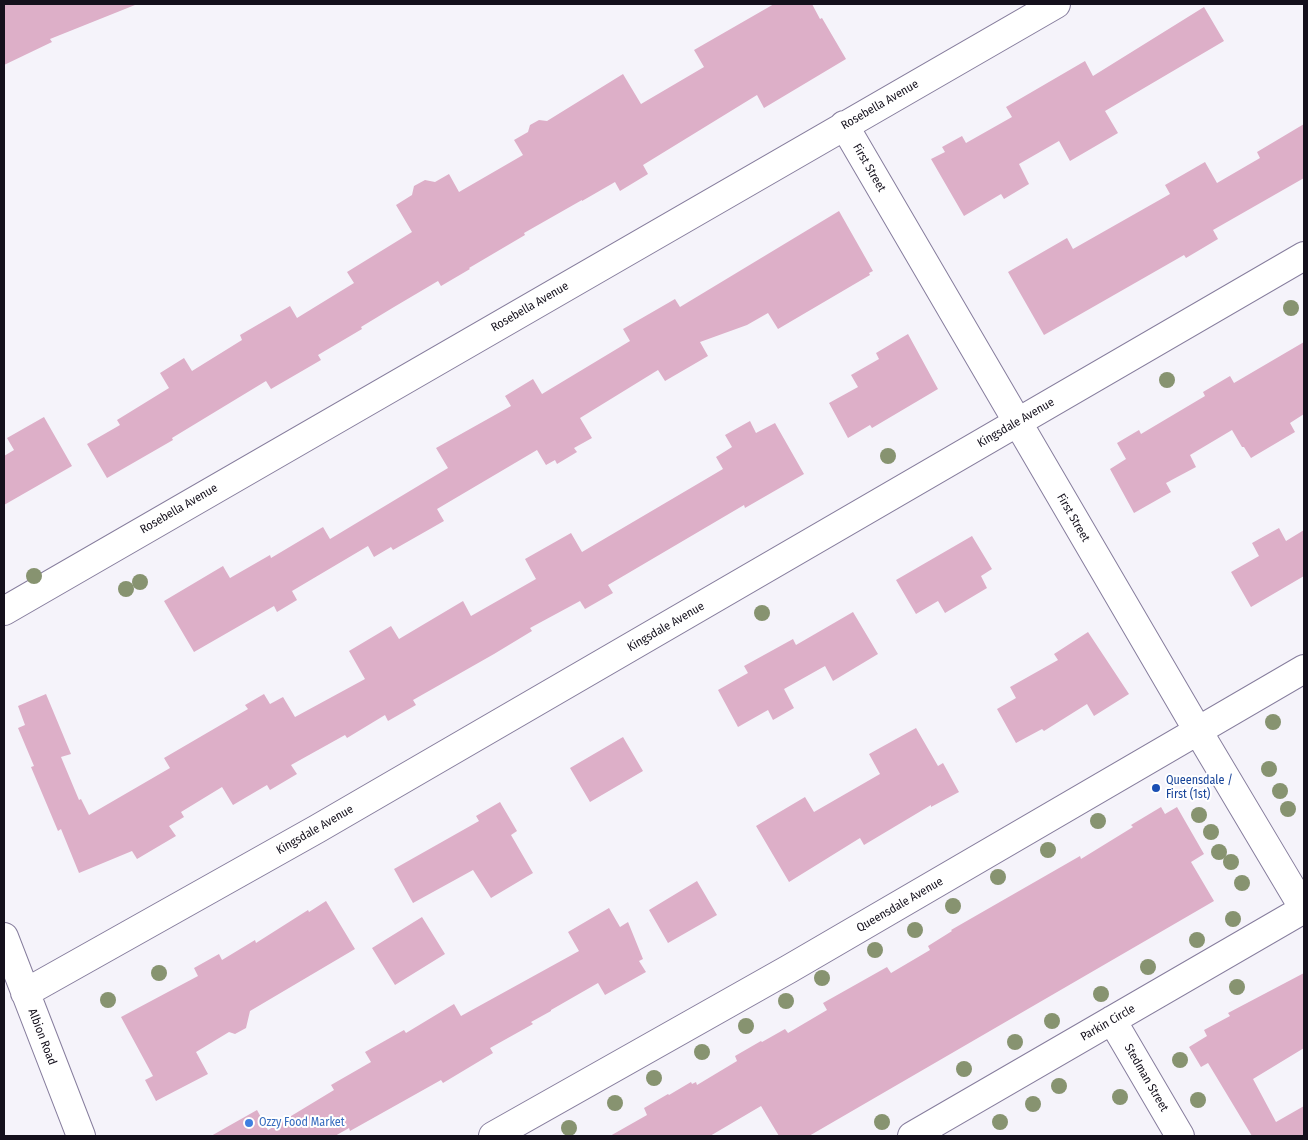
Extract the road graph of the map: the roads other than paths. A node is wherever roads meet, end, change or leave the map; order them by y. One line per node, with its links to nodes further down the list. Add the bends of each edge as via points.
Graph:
1 (1056, 4): 2 (street, Rosebella Avenue)
2 (844, 125): 4 (street, First Street); 5 (street, Rosebella Avenue)
3 (1304, 256): 4 (street, Kingsdale Avenue)
4 (1018, 422): 7 (street, First Street); 10 (street, Kingsdale Avenue, via 326,824)
5 (4, 610)
6 (1304, 669): 7 (street, Queensdale Avenue)
7 (1198, 732): 8 (street, First Street); 13 (street, Queensdale Avenue, via 789,970)
8 (1304, 909): 11 (street, Parkin Circle)
9 (4, 937): 10 (street, Albion Road)
10 (26, 994): 12 (street, Albion Road)
11 (1112, 1020): 14 (street, Parkin Circle); 15 (street, Stedman Street)
12 (81, 1136)
13 (493, 1136)
14 (912, 1136)
15 (1180, 1136)

